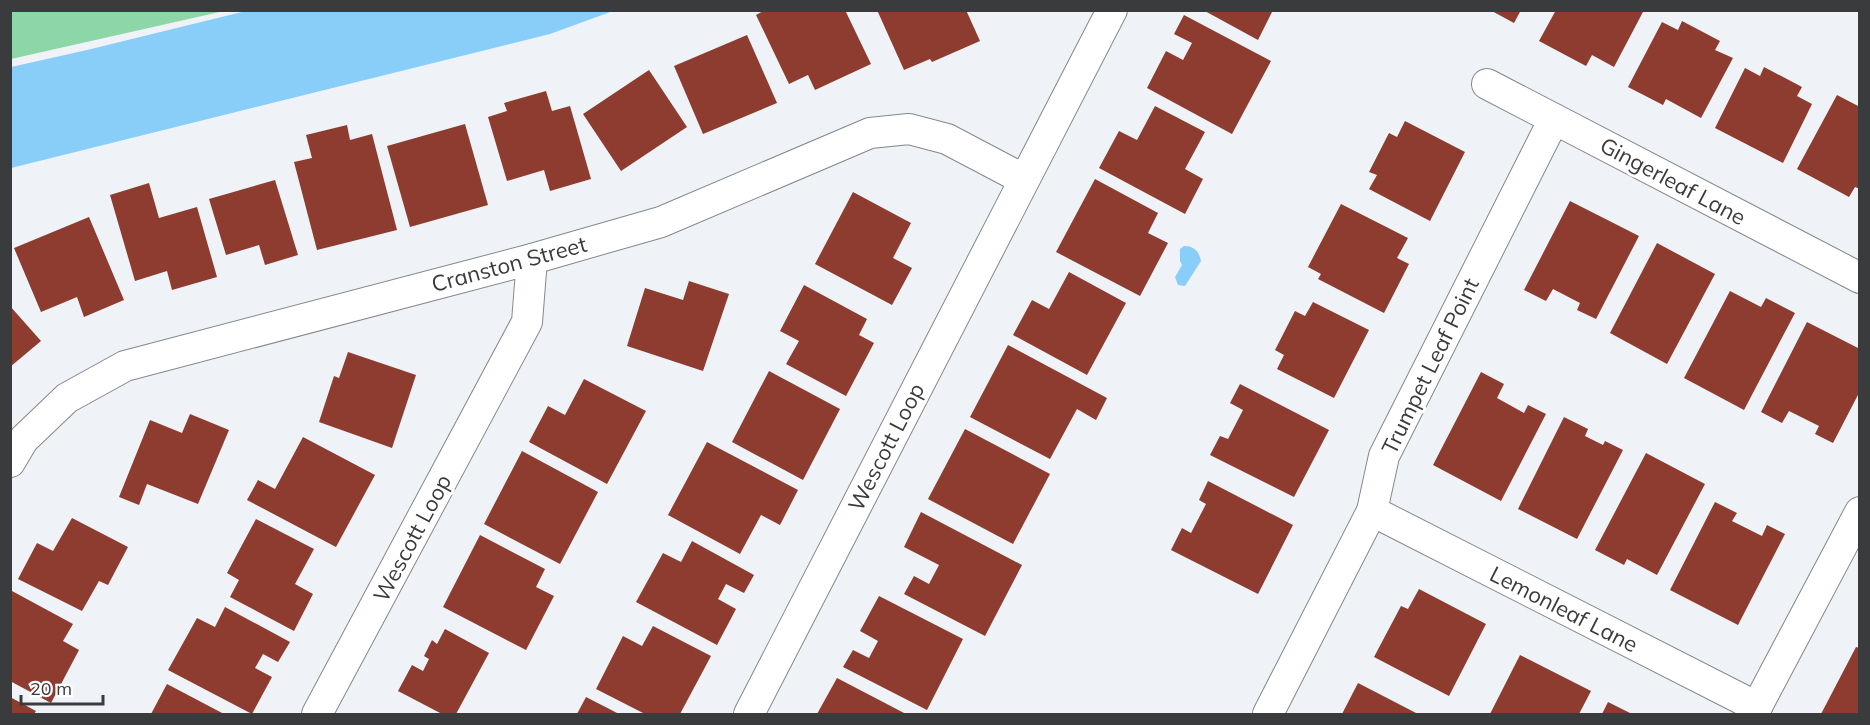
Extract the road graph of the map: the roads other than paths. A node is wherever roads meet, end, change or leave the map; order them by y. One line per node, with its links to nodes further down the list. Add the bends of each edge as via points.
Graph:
1 (1112, 10): 4 (street, Wescott Loop)
2 (1487, 84): 3 (street, Gingerleaf Lane)
3 (1554, 118): 6 (street, Gingerleaf Lane); 8 (street, Trumpet Leaf Point, via 1384,456)
4 (1023, 180): 5 (street, Cranston Street, via 946,139 909,129 870,133 661,222); 12 (street, Wescott Loop)
5 (532, 259): 7 (street, Cranston Street, via 125,366 67,398 23,440); 11 (street, Wescott Loop, via 527,322)
6 (1860, 278)
7 (10, 462)
8 (1372, 512): 10 (street, Lemonleaf Lane); 13 (street, Trumpet Leaf Point)
9 (1860, 512): 10 (street)
10 (1755, 711)
11 (317, 714)
12 (749, 714)
13 (1268, 714)

